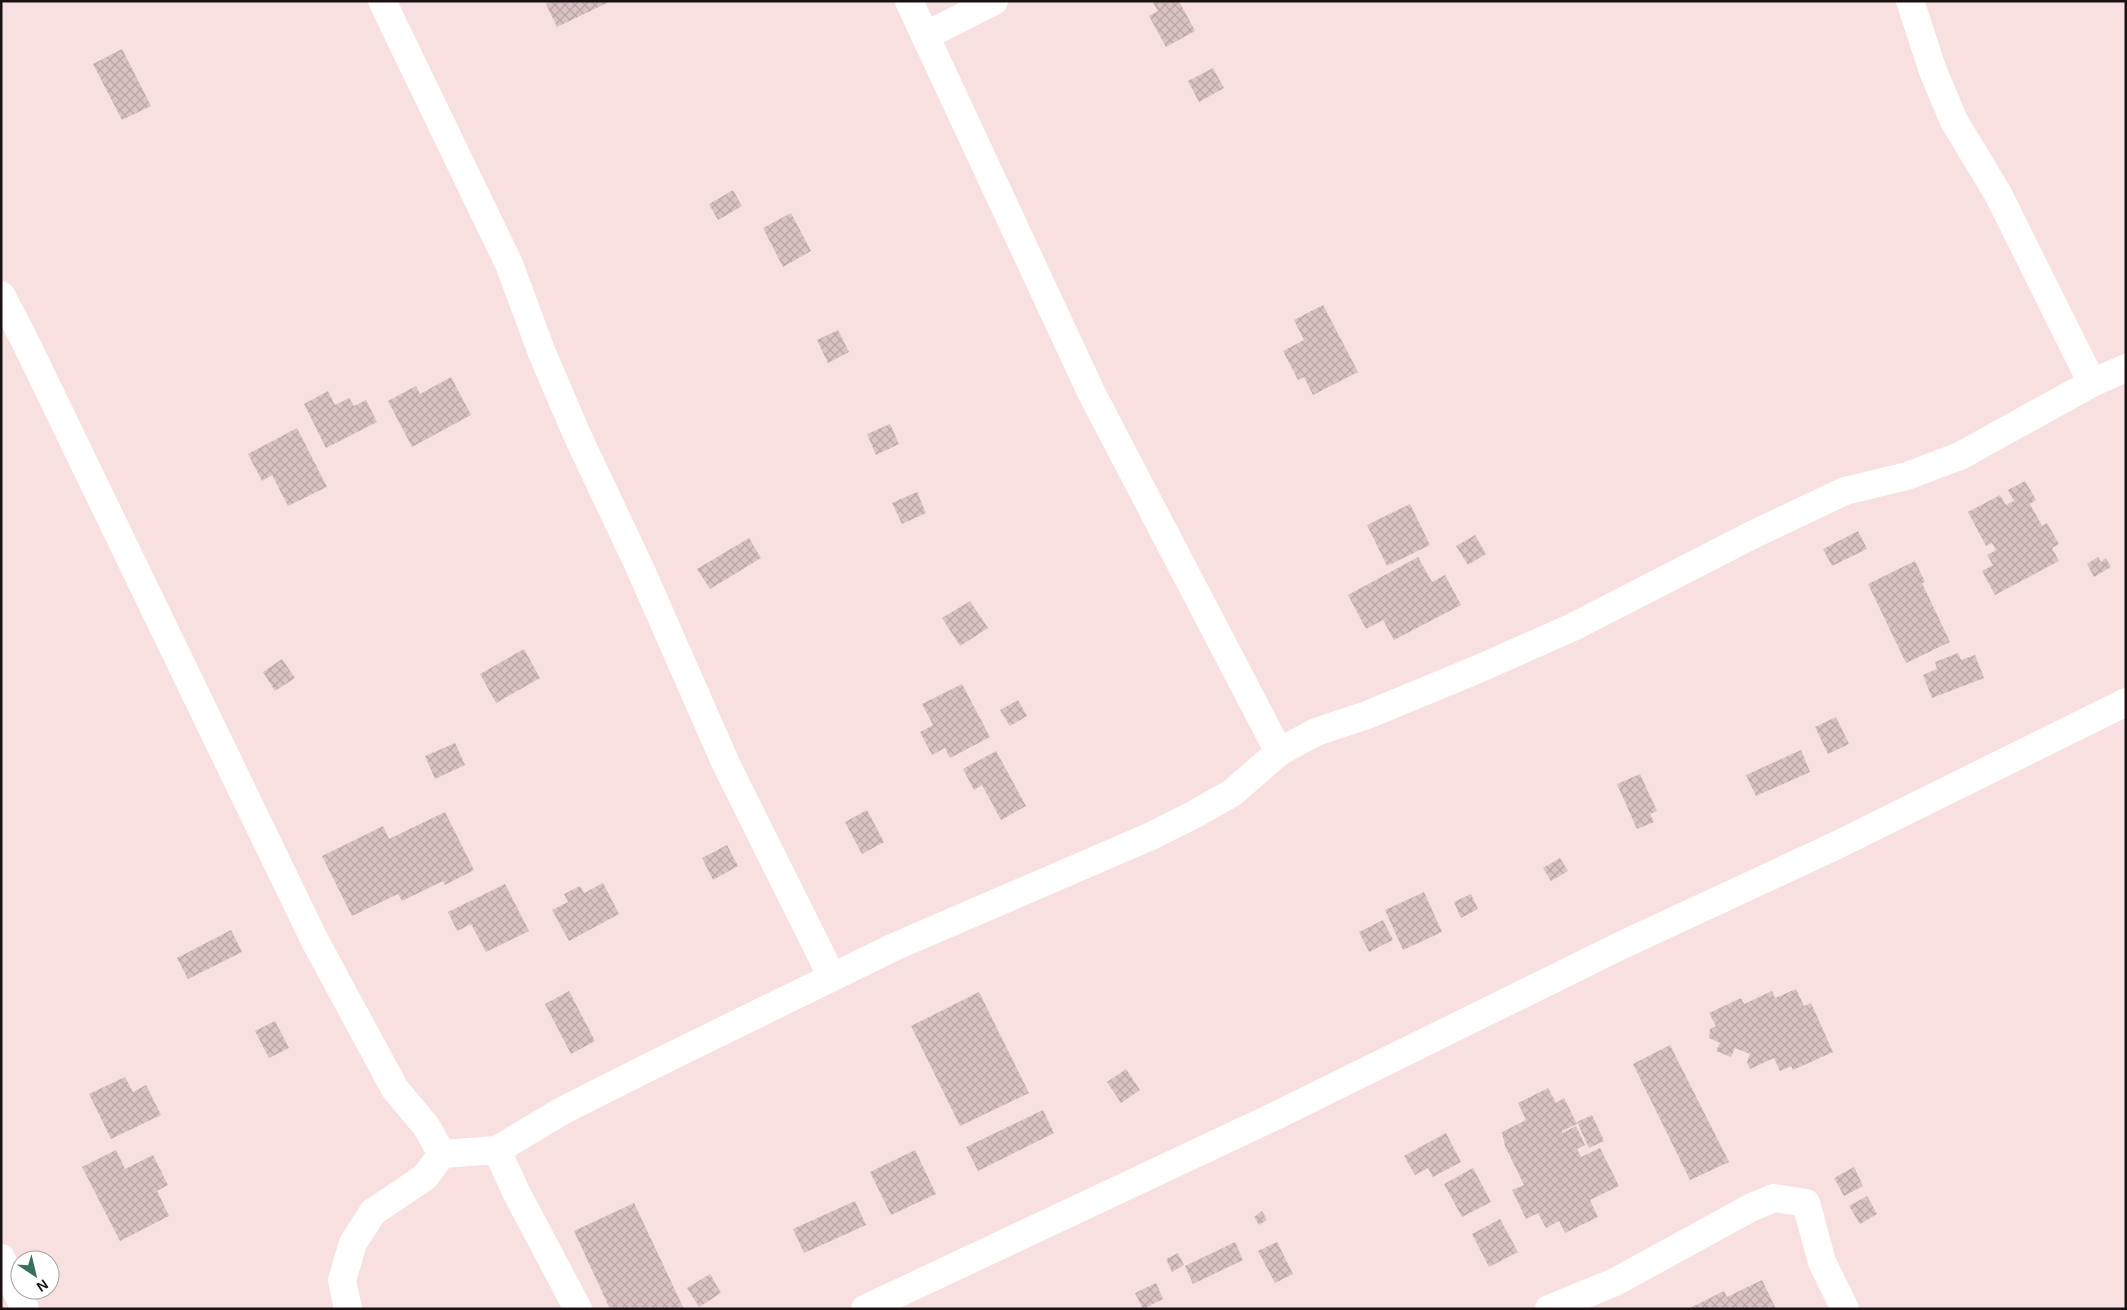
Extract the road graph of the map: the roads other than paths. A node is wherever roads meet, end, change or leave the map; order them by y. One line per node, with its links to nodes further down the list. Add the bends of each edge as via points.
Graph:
1 (382, 1): 11 (street, via 509,264 571,420 726,764)
2 (909, 1): 5 (street)
3 (994, 1): 5 (street)
4 (1910, 1): 8 (street, via 1933,71 1954,121 1998,194)
5 (925, 36): 10 (street, via 1092,394)
6 (1, 296): 13 (street, via 315,941 394,1089 426,1126)
7 (2126, 368): 8 (street)
8 (2092, 383): 10 (street, via 1960,456 1907,476 1845,491 1752,535 1573,628 1367,715 1316,732)
9 (2126, 702): 18 (street, via 1269,1120)
10 (1279, 752): 11 (street, via 1232,793 1149,837 894,947)
11 (832, 978): 12 (street, via 579,1102)
12 (497, 1150): 13 (street); 17 (street)
13 (442, 1154): 16 (street, via 425,1177 373,1212 353,1243 342,1280)
14 (1, 1258): 15 (street)
15 (25, 1309)
16 (348, 1309)
17 (578, 1309)
18 (865, 1309)
19 (1549, 1309): 20 (street, via 1615,1282 1702,1232 1774,1198 1806,1203 1822,1262)
20 (1845, 1309)

